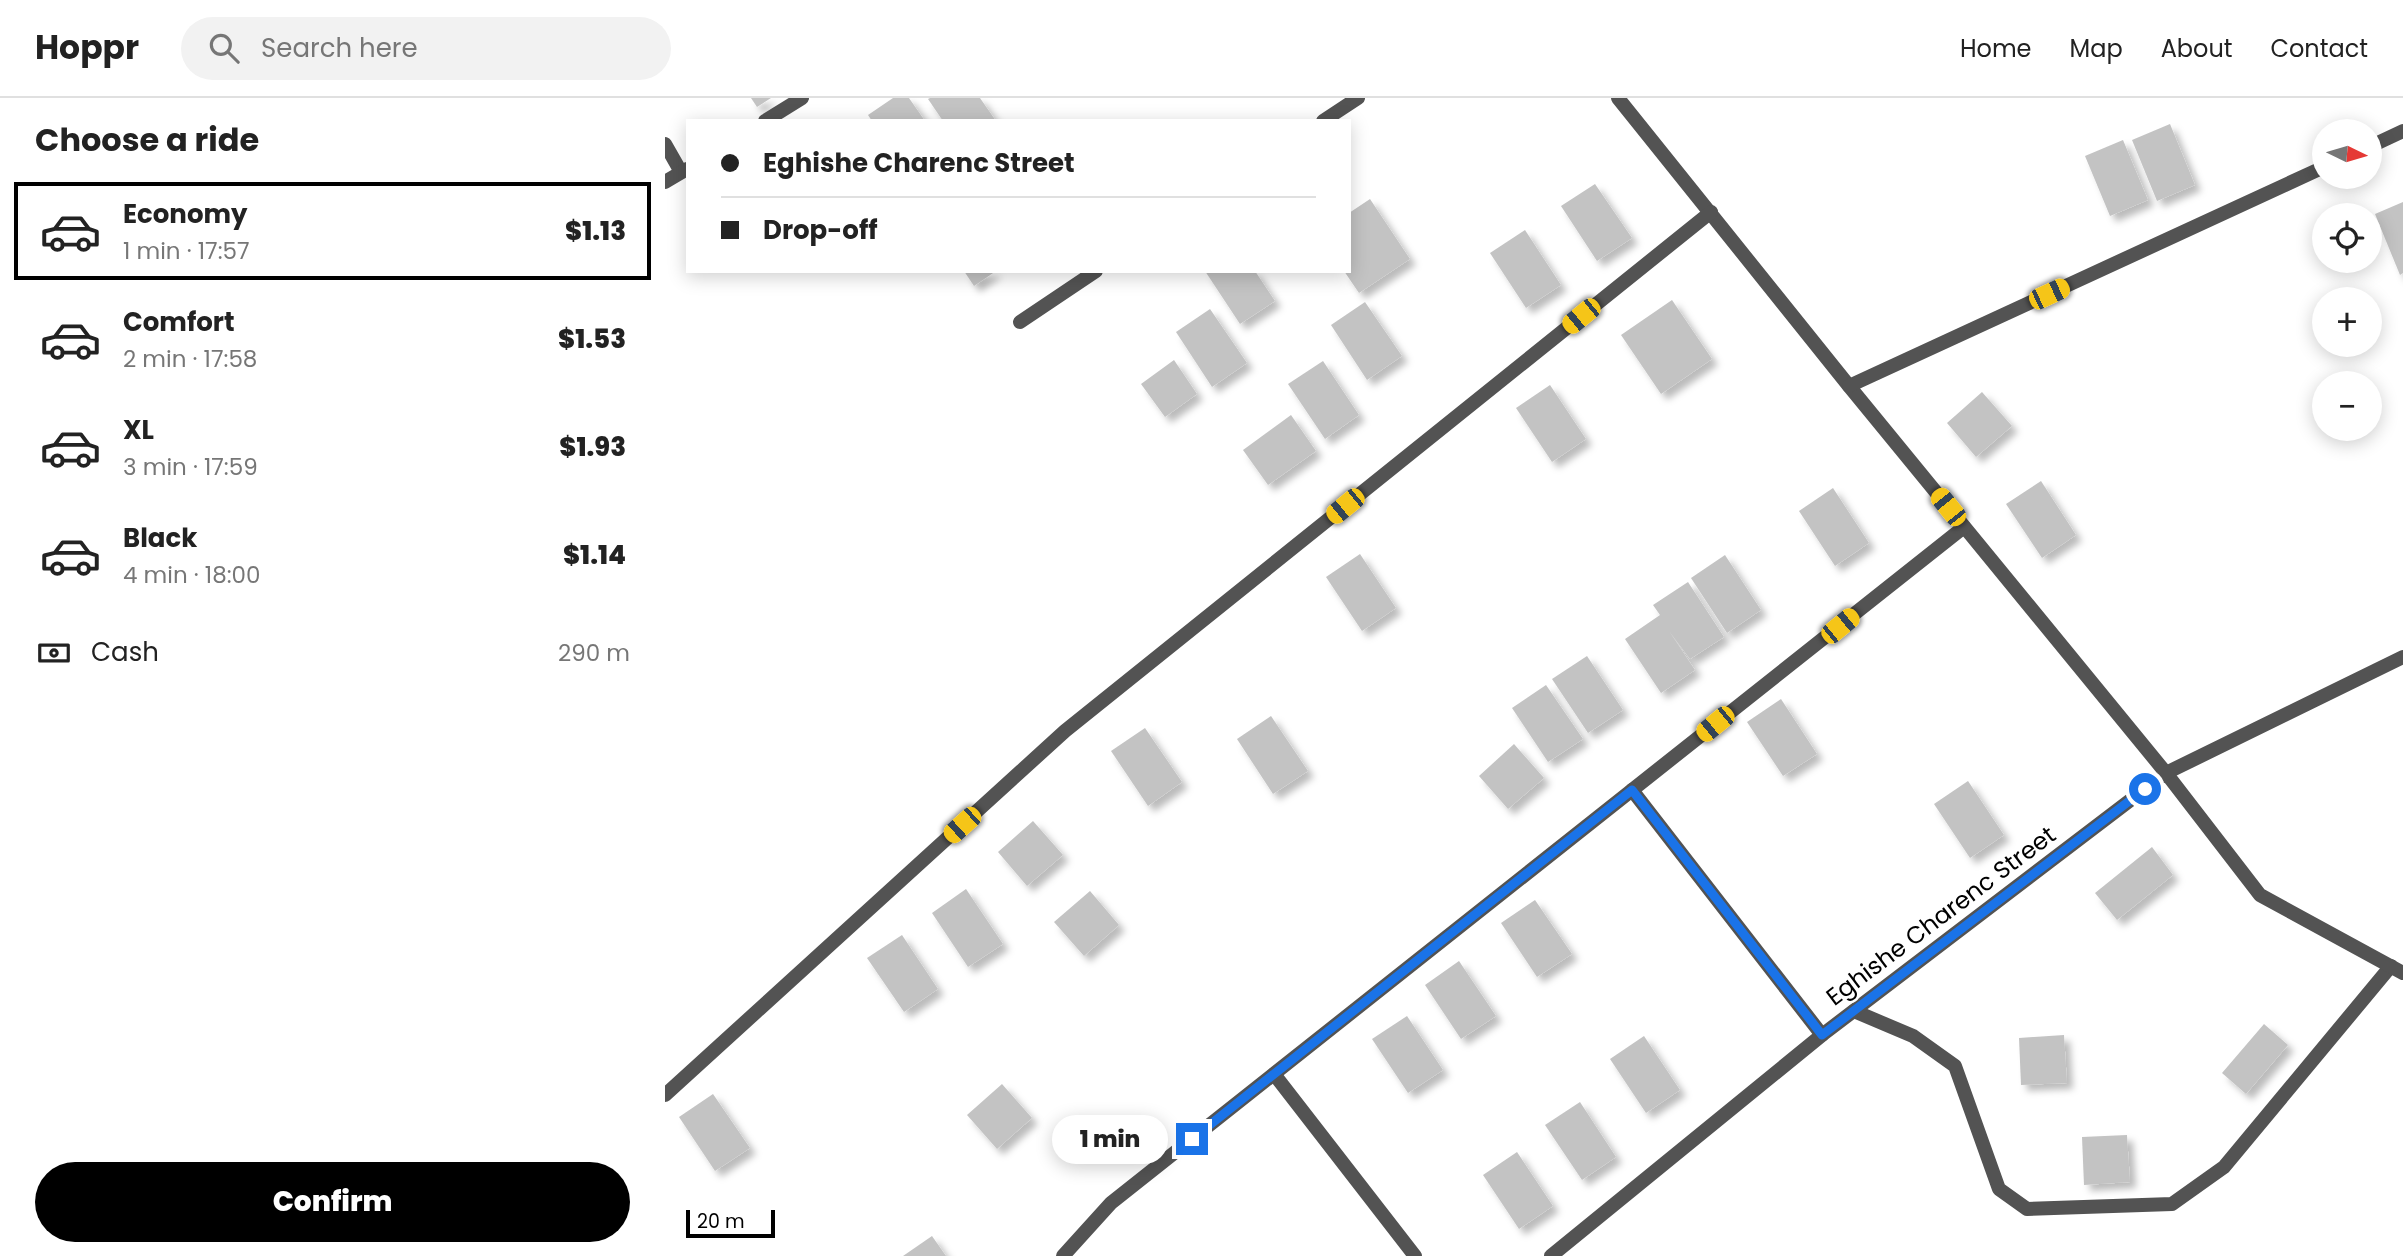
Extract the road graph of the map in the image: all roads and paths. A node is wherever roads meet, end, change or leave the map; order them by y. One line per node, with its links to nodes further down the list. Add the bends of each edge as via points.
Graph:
1 (802, 98): 4 (street)
2 (1358, 98): 5 (street)
3 (1618, 98): 12 (street)
4 (768, 119)
5 (1326, 119)
6 (2403, 131): 7 (street)
7 (2382, 140)
8 (665, 144): 9 (street)
9 (684, 170): 11 (street)
10 (2312, 173): 15 (street)
11 (665, 182)
12 (1711, 212): 15 (street); 24 (street, via 1065,731)
13 (1093, 273): 14 (street)
14 (1020, 322)
15 (1849, 386): 16 (street)
16 (1964, 527): 18 (street); 19 (street)
17 (2403, 657): 18 (street, Eghishe Charenc Street)
18 (2165, 773): 20 (street, via 2260,895); 21 (street, Eghishe Charenc Street)
19 (1632, 790): 22 (street); 23 (street)
20 (2397, 969): 21 (street, via 2224,1167 2172,1205 2027,1209 1999,1189 1955,1066 1913,1037)
21 (1854, 1011): 22 (street, Eghishe Charenc Street)
22 (1822, 1035): 27 (street, Eghishe Charenc Street)
23 (1274, 1074): 25 (street, via 1111,1203); 26 (street)
24 (665, 1095)
25 (1063, 1256)
26 (1415, 1256)
27 (1551, 1256)

